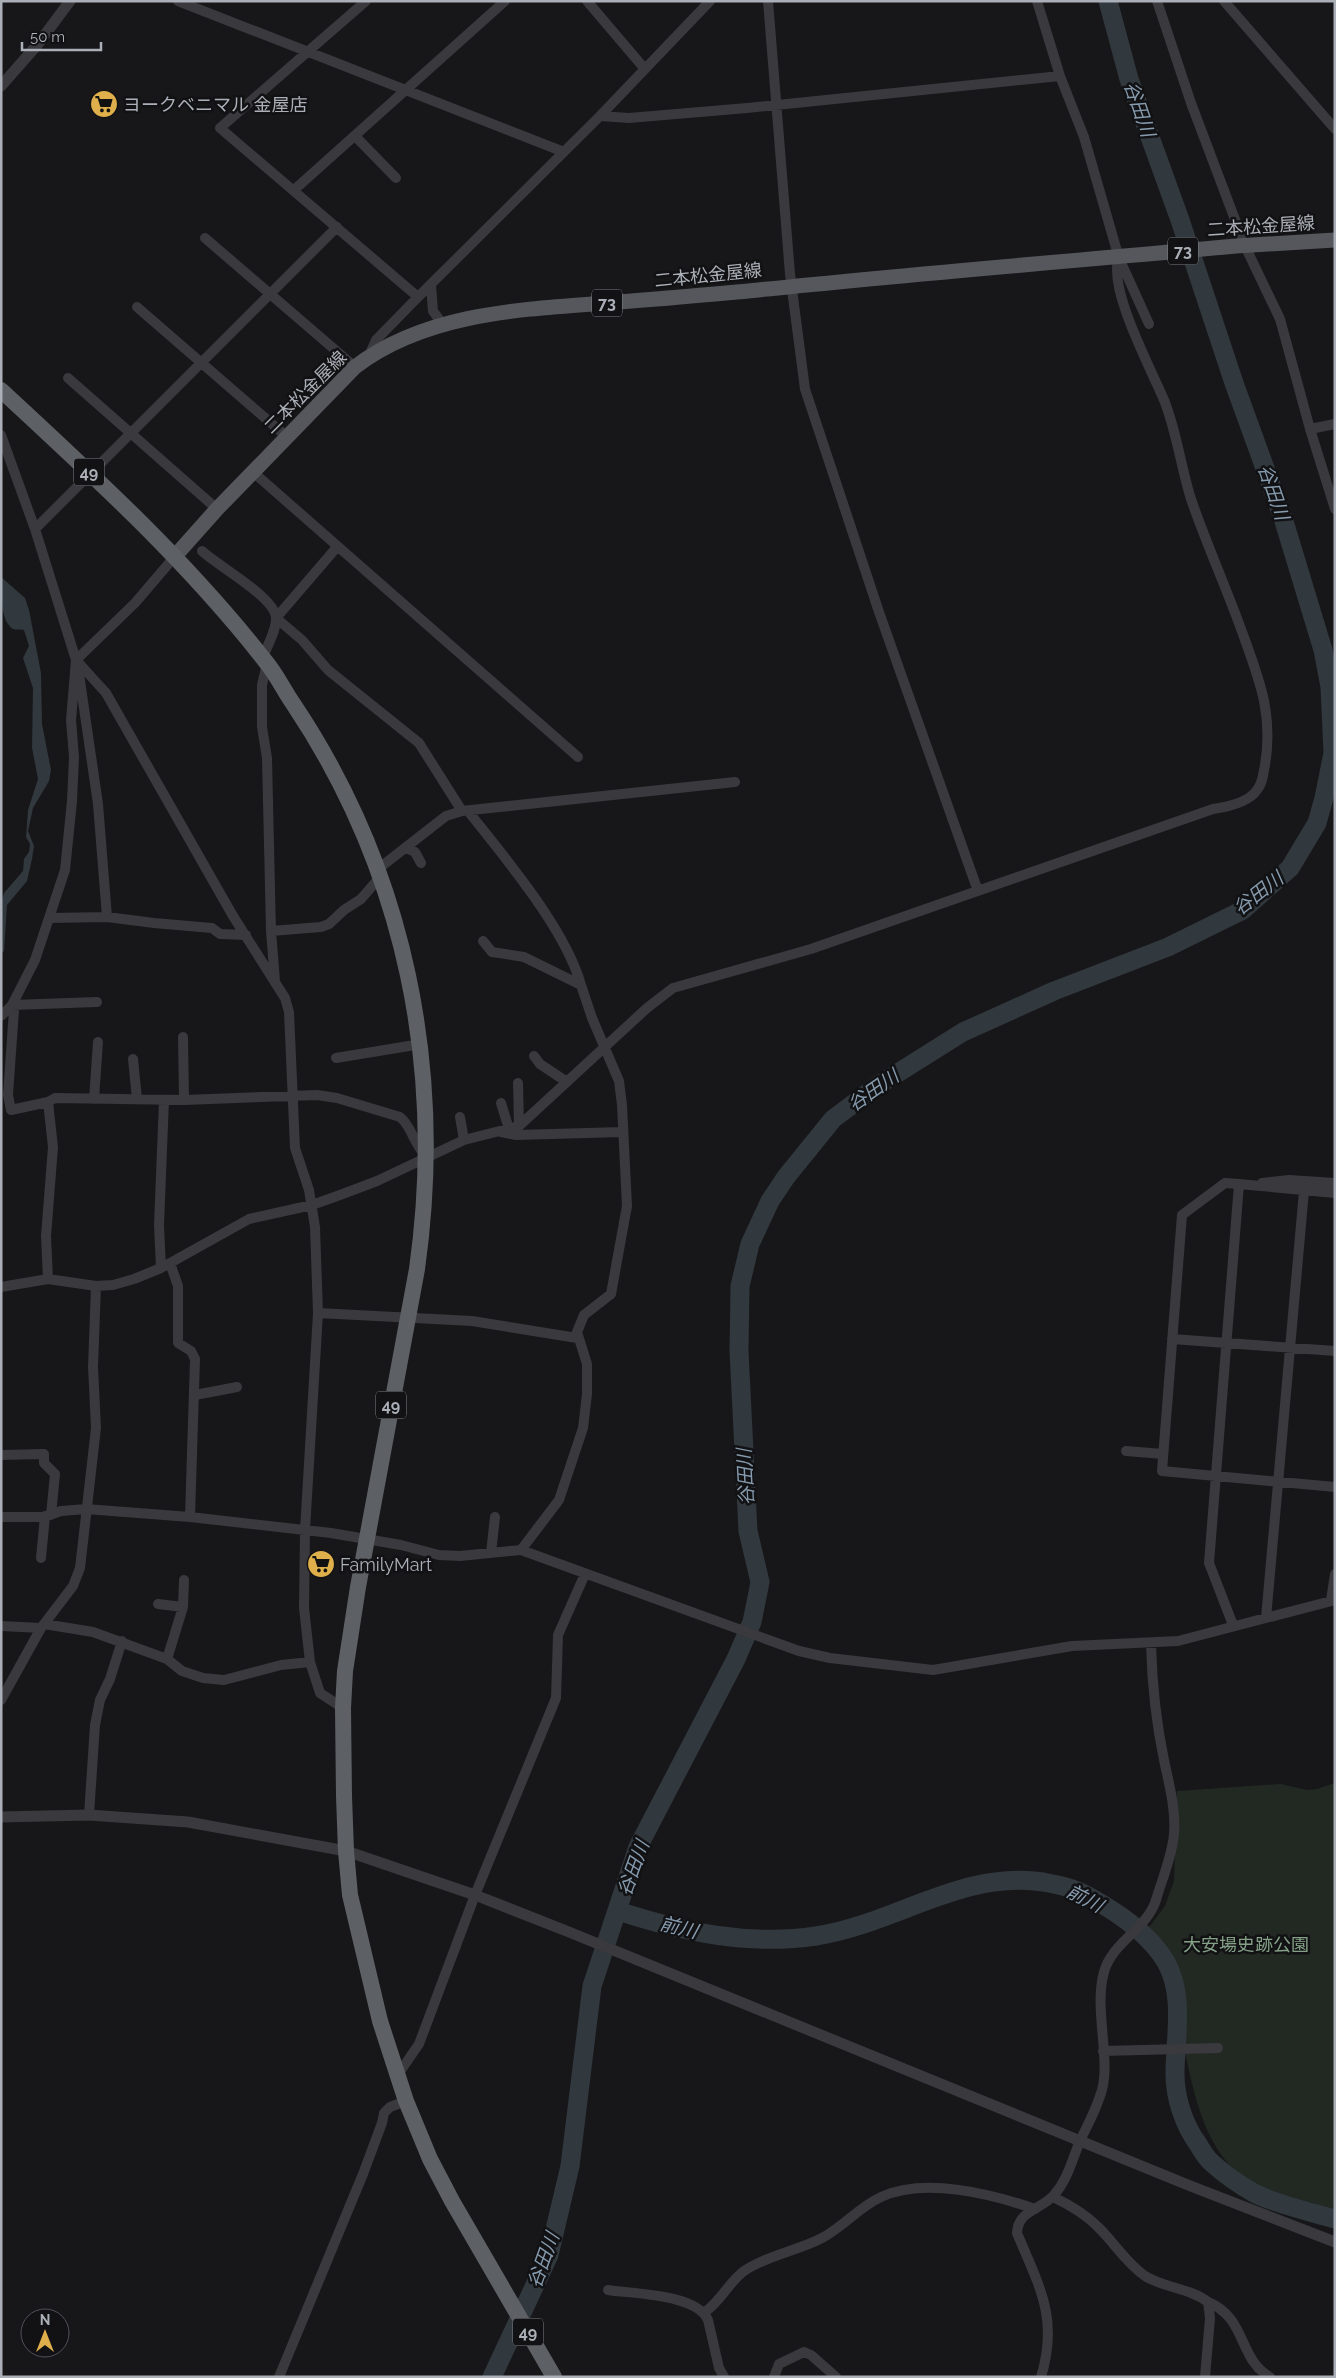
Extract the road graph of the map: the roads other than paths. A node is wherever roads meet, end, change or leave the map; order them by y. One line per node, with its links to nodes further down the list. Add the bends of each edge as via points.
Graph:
1 (70, 1): 14 (street, via 44,37)
2 (178, 1): 11 (street)
3 (366, 1): 11 (street)
4 (505, 1): 15 (street)
5 (587, 1): 12 (street)
6 (710, 1): 12 (street)
7 (768, 1): 16 (street)
8 (1037, 1): 13 (street)
9 (1157, 1): 26 (street)
10 (1224, 1): 18 (street)
11 (308, 52): 15 (street); 22 (street, via 220,128)
12 (644, 68): 17 (street)
13 (1060, 76): 16 (street); 27 (street)
14 (1, 86)
15 (406, 92): 19 (street); 20 (street)
16 (776, 105): 17 (street, via 629,118); 29 (street)
17 (600, 116): 20 (street)
18 (1335, 129)
19 (356, 137): 21 (street); 22 (street)
20 (564, 152): 28 (street)
21 (396, 178)
22 (294, 190): 23 (street)
23 (338, 227): 30 (street); 31 (street)
24 (204, 238): 30 (street)
25 (1335, 240): 26 (main road, 二本松金屋線 / 73)
26 (1240, 246): 27 (main road, 二本松金屋線 / 73); 41 (street, via 1280,319)
27 (1124, 257): 29 (main road, 二本松金屋線 / 73); 34 (street); 62 (street, via 1116,268 1124,306 1165,402 1192,502 1264,692 1268,748 1262,781 1257,792 1228,806)
28 (431, 285): 31 (street); 33 (street, via 433,311)
29 (791, 286): 33 (main road, 二本松金屋線 / 73, via 522,311); 62 (street, via 805,389 879,612)
30 (269, 295): 36 (street); 37 (street)
31 (418, 296): 35 (street, via 376,340)
32 (137, 307): 36 (street)
33 (443, 324): 35 (main road, 二本松金屋線 / 73)
34 (1149, 324)
35 (369, 356): 37 (main road, 二本松金屋線 / 73)
36 (201, 365): 42 (street); 44 (street)
37 (355, 367): 44 (main road, 二本松金屋線 / 73)
38 (68, 378): 42 (street)
39 (1, 390): 46 (highway, 49)
40 (1335, 424): 41 (street)
41 (1310, 430): 48 (street)
42 (131, 433): 46 (street); 47 (street)
43 (1, 435): 49 (street)
44 (287, 437): 45 (main road, 二本松金屋線 / 73)
45 (253, 472): 47 (main road, 二本松金屋線 / 73); 50 (street)
46 (91, 474): 49 (street); 52 (highway, 49)
47 (217, 509): 52 (main road, 二本松金屋線 / 73)
48 (1335, 509)
49 (35, 529): 54 (street)
50 (337, 547): 53 (street); 56 (street)
51 (202, 551): 53 (street, via 271,604)
52 (176, 555): 54 (street, via 135,602); 55 (highway, 49)
53 (276, 618): 55 (street); 58 (street, via 302,640 328,670 418,743)
54 (76, 660): 63 (street, via 98,804); 64 (street, via 71,720 73,792 65,870); 66 (street, via 106,693)
55 (265, 660): 61 (highway, 49, via 340,783); 65 (street, via 262,727 267,758)
56 (578, 757)
57 (735, 782): 58 (street)
58 (465, 811): 59 (street, via 446,816); 69 (street, via 540,907 575,964)
59 (406, 848): 60 (street, via 415,852); 61 (street)
60 (421, 863)
61 (379, 873): 65 (street, via 361,899 329,924); 75 (highway, 49, via 408,979)
62 (978, 891): 76 (street, via 811,949 673,988)
63 (107, 917): 64 (street); 66 (street, via 212,928 220,934)
64 (49, 918): 71 (street, via 35,960)
65 (271, 932): 68 (street)
66 (246, 936): 68 (street)
67 (483, 940): 69 (street, via 492,952 524,957)
68 (275, 982): 82 (street, via 289,1012)
69 (581, 985): 76 (street)
70 (97, 1002): 71 (street)
71 (12, 1005): 72 (street); 83 (street)
72 (1, 1016)
73 (183, 1037): 87 (street)
74 (98, 1042): 84 (street)
75 (421, 1044): 78 (street); 94 (highway, 49)
76 (606, 1047): 80 (street); 92 (street, via 619,1081)
77 (534, 1056): 80 (street, via 540,1064)
78 (336, 1058)
79 (133, 1059): 85 (street)
80 (567, 1082): 91 (street)
81 (518, 1083): 91 (street)
82 (292, 1094): 87 (street); 94 (street, via 337,1098 390,1112 408,1123 416,1146); 100 (street, via 295,1148)
83 (5, 1095): 88 (street, via 11,1110)
84 (94, 1099): 85 (street); 88 (street, via 55,1098)
85 (137, 1099): 86 (street)
86 (164, 1100): 87 (street); 101 (street, via 159,1225)
87 (184, 1100)
88 (48, 1102): 102 (street, via 53,1146 46,1236)
89 (501, 1104): 91 (street)
90 (460, 1118): 93 (street)
91 (509, 1129): 92 (street, via 516,1136); 93 (street)
92 (622, 1132): 107 (street, via 627,1206 615,1279 611,1294 582,1318)
93 (464, 1140): 94 (street)
94 (426, 1156): 100 (street, via 377,1181); 106 (highway, 49, via 424,1222)
95 (1239, 1184): 97 (street); 108 (street, via 1225,1184 1182,1215); 109 (street)
96 (1335, 1184): 97 (street, via 1289,1180)
97 (1254, 1186): 98 (street)
98 (1304, 1191): 99 (street); 110 (street)
99 (1335, 1193)
100 (312, 1205): 101 (street, via 249,1219); 105 (street)
101 (165, 1266): 103 (street, via 124,1282); 113 (street, via 178,1286 178,1342 194,1355)
102 (48, 1279): 103 (street); 104 (street)
103 (96, 1286): 120 (street, via 93,1367 96,1428)
104 (1, 1287)
105 (318, 1313): 106 (street); 125 (street)
106 (408, 1318): 107 (street, via 472,1321); 126 (highway, 49)
107 (577, 1338): 127 (street, via 587,1364 583,1428 559,1500)
108 (1172, 1338): 109 (street); 115 (street)
109 (1227, 1343): 110 (street); 117 (street)
110 (1291, 1348): 111 (street); 118 (street)
111 (1335, 1351)
112 (237, 1387): 113 (street)
113 (195, 1395): 123 (street)
114 (1126, 1451): 115 (street)
115 (1163, 1454): 117 (street, via 1162,1472)
116 (1, 1455): 122 (street, via 44,1454 44,1463 55,1474)
117 (1215, 1477): 118 (street); 137 (street, via 1209,1563)
118 (1279, 1483): 119 (street); 136 (street)
119 (1335, 1487)
120 (86, 1510): 122 (street, via 61,1511); 123 (street); 139 (street, via 77,1578)
121 (1, 1516): 122 (street)
122 (48, 1516): 129 (street)
123 (190, 1517): 125 (street)
124 (495, 1517): 128 (street)
125 (305, 1530): 126 (street); 143 (street, via 304,1608)
126 (368, 1539): 128 (street, via 439,1555); 145 (highway, 49, via 348,1651)
127 (521, 1550): 128 (street); 130 (street)
128 (491, 1553)
129 (41, 1558)
130 (585, 1574): 141 (street, via 705,1618 830,1658 933,1670 1072,1646); 149 (street, via 558,1635 556,1698)
131 (1335, 1574): 133 (street)
132 (184, 1580): 135 (street)
133 (1333, 1600): 136 (street)
134 (158, 1604): 135 (street)
135 (183, 1607): 142 (street)
136 (1266, 1618): 137 (street)
137 (1232, 1625): 141 (street, via 1187,1639)
138 (1, 1626): 139 (street)
139 (42, 1626): 140 (street, via 93,1632); 144 (street)
140 (122, 1641): 142 (street); 146 (street, via 100,1700 95,1725)
141 (1151, 1644): 151 (street, via 1152,1681 1170,1786 1174,1834 1151,1914 1121,1944 1104,1971 1100,2008)
142 (167, 1659): 143 (street, via 182,1671 215,1680)
143 (310, 1662): 145 (street, via 320,1693)
144 (1, 1700)
145 (343, 1708): 148 (highway, 49)
146 (90, 1815): 147 (street); 148 (street, via 188,1822)
147 (1, 1817)
148 (346, 1851): 149 (street); 152 (highway, 49, via 350,1895 360,1944 380,2020)
149 (476, 1895): 152 (street, via 419,2044); 154 (street)
150 (1218, 2048): 151 (street)
151 (1103, 2051): 154 (street, via 1101,2094)
152 (399, 2074): 153 (highway, 49)
153 (406, 2101): 161 (highway, 49, via 434,2167); 162 (street, via 384,2112 363,2174)
154 (1080, 2141): 155 (street, via 1069,2172); 157 (street)
155 (1053, 2197): 156 (street); 159 (street, via 1077,2209 1093,2222 1145,2276)
156 (1035, 2209): 160 (street, via 945,2188 883,2196 821,2238 749,2268); 166 (street, via 1022,2217 1017,2233 1047,2308 1049,2348)
157 (1335, 2242)
158 (608, 2290): 160 (street, via 684,2301)
159 (1208, 2302): 167 (street); 168 (street, via 1224,2310 1237,2328 1252,2360)
160 (705, 2312): 163 (street)
161 (554, 2376)
162 (279, 2377)
163 (724, 2377)
164 (774, 2377): 165 (street, via 779,2364 806,2352)
165 (836, 2377)
166 (1041, 2377)
167 (1206, 2377)
168 (1270, 2377)

